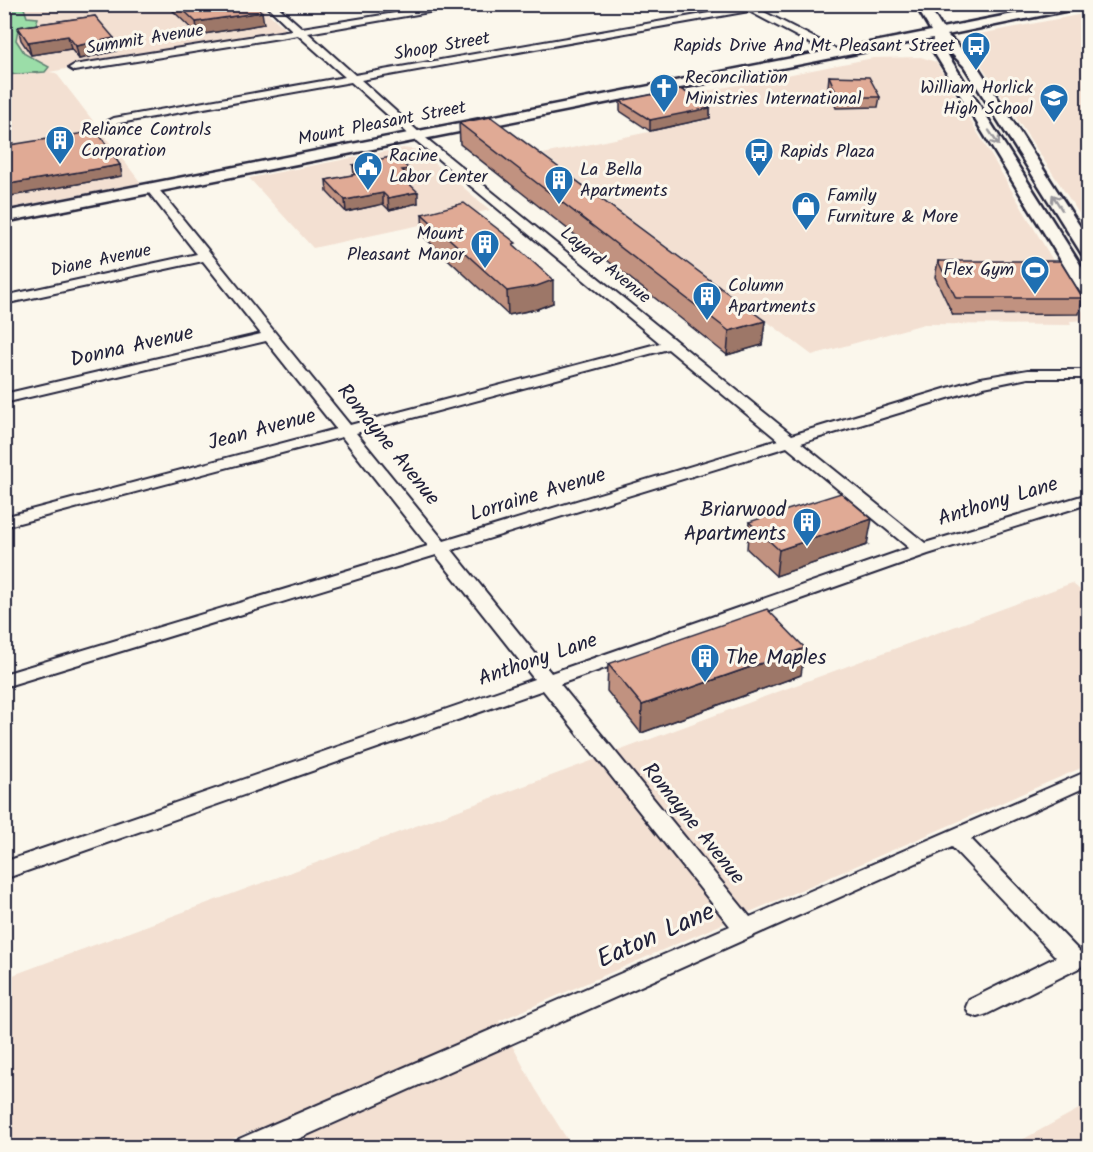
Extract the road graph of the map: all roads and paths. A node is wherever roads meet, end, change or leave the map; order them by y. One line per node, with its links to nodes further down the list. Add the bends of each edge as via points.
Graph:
1 (269, 4): 7 (street, Layard Avenue)
2 (471, 4): 7 (street, Summit Avenue)
3 (776, 4): 6 (street, Shoop Street)
4 (921, 4): 8 (street)
5 (1084, 4): 8 (street, Mount Pleasant Street)
6 (748, 7): 9 (street); 14 (street, Shoop Street)
7 (299, 33): 13 (street, Summit Avenue); 14 (street, Layard Avenue)
8 (939, 34): 9 (street, Mount Pleasant Street); 12 (street, via 938,49); 19 (street, one-way to 8, via 969,64)
9 (843, 53): 10 (street); 16 (street, Mount Pleasant Street)
10 (905, 53)
11 (928, 53): 12 (street)
12 (948, 64): 21 (street, one-way to 21)
13 (74, 68)
14 (353, 79): 15 (street, Shoop Street); 16 (street, Layard Avenue)
15 (114, 121)
16 (418, 137): 17 (street, Mount Pleasant Street); 24 (street, Layard Avenue)
17 (152, 189): 18 (street, Mount Pleasant Street); 20 (street, Romayne Avenue)
18 (4, 217)
19 (1089, 251)
20 (206, 256): 22 (street, Diane Avenue); 23 (street, Romayne Avenue)
21 (1089, 290)
22 (4, 300)
23 (270, 336): 26 (street, Donna Avenue); 27 (street, Romayne Avenue)
24 (671, 344): 27 (street, Jean Avenue); 28 (street, Layard Avenue)
25 (1089, 374): 28 (street, Lorraine Avenue, via 1044,373 1000,379)
26 (4, 399)
27 (346, 431): 30 (street, Jean Avenue); 31 (street, Romayne Avenue)
28 (790, 442): 31 (street, Lorraine Avenue); 32 (street, Layard Avenue)
29 (1089, 499): 32 (street, Anthony Lane)
30 (4, 522)
31 (440, 548): 33 (street, Lorraine Avenue); 34 (street, Romayne Avenue)
32 (922, 550): 34 (street, Anthony Lane)
33 (4, 681)
34 (548, 682): 37 (street, Anthony Lane); 38 (street, Romayne Avenue)
35 (1089, 778): 36 (street, Eaton Lane)
36 (956, 836): 38 (street, Eaton Lane); 39 (street, via 1073,960)
37 (4, 871)
38 (745, 927): 40 (street, Eaton Lane)
39 (978, 1007)
40 (248, 1148)

